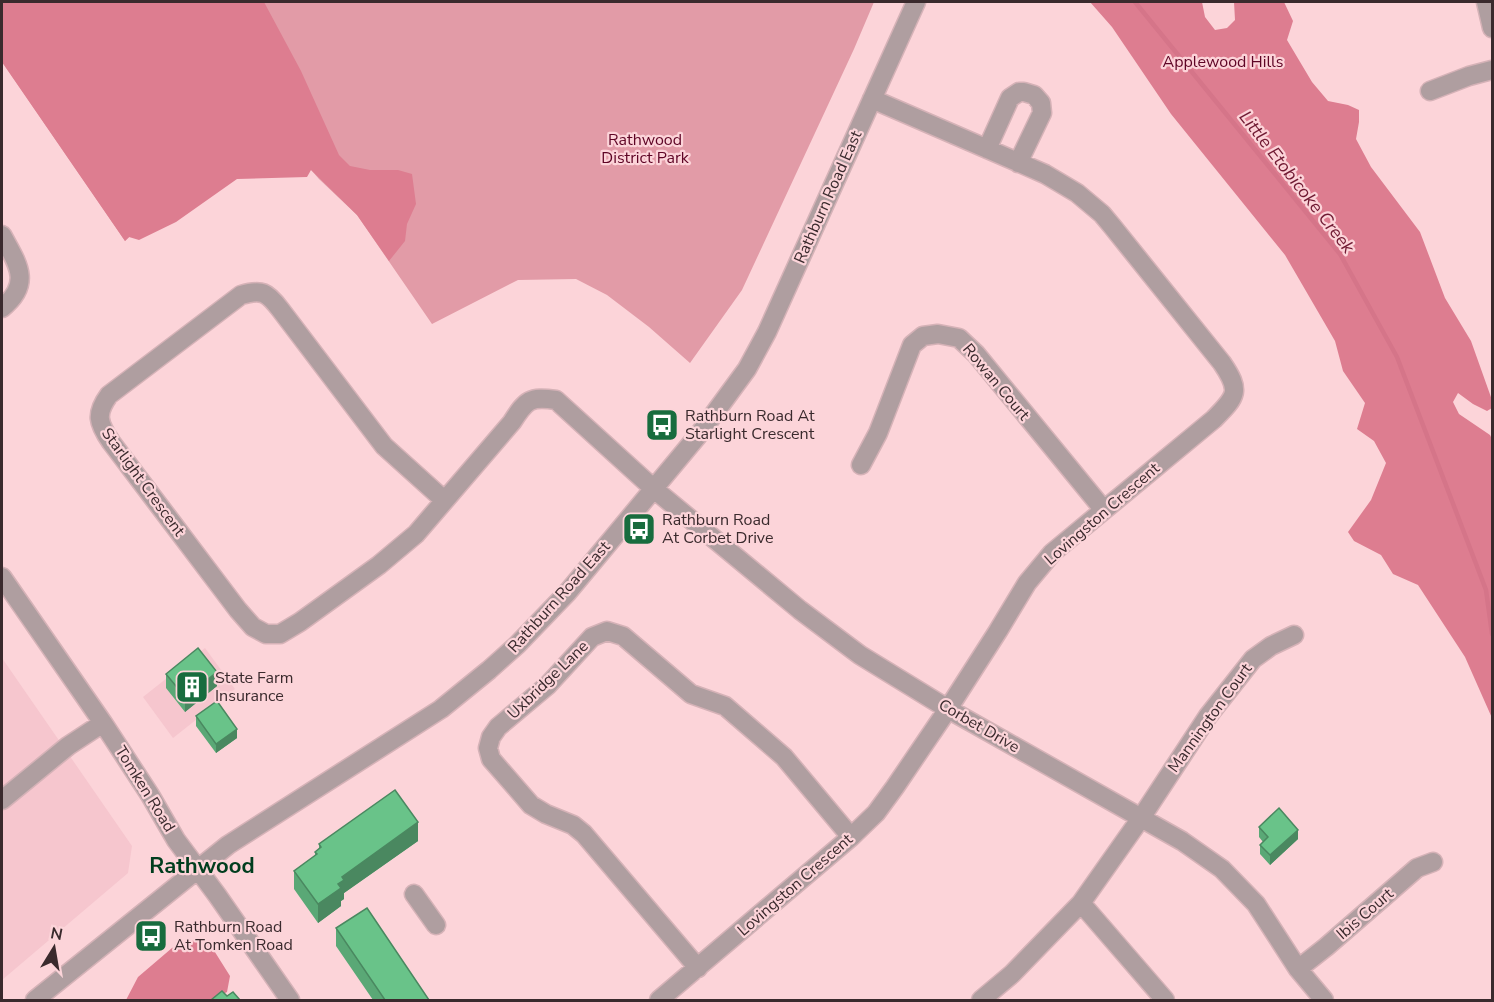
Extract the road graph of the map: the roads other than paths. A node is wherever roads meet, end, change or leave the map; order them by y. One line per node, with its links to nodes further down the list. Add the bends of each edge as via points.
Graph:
1 (916, 2): 6 (street, Rathburn Road East)
2 (1486, 2): 3 (street)
3 (1492, 28)
4 (1492, 70): 5 (street)
5 (1430, 92)
6 (872, 99): 7 (street, Lovingston Crescent); 13 (street, Rathburn Road East, via 747,369)
7 (987, 149): 8 (street, Lovingston Crescent); 8 (street, via 1010,99 1024,92 1034,95 1041,103 1042,113)
8 (1018, 163): 15 (street, Lovingston Crescent, via 1062,183 1101,214 1233,379 1235,391 1230,403 1214,419)
9 (2, 235): 10 (street, via 19,267 20,285)
10 (2, 308)
11 (621, 458): 13 (street, Corbet Drive); 14 (street, Starlight Crescent, via 556,400 534,399 522,406)
12 (861, 465): 15 (street, Rowan Court, via 879,433 912,345 924,336 938,334 959,338 976,354)
13 (654, 489): 18 (street, Corbet Drive, via 860,655); 24 (street, Rathburn Road East, via 567,593 489,670 441,709 228,845)
14 (444, 500): 14 (street, Starlight Crescent, via 416,534 379,565 300,622 280,634 266,634 253,627 238,610 111,442 99,416 109,395 241,295 263,292 384,446)
15 (1103, 509): 18 (street, Lovingston Crescent, via 1052,553 1027,583)
16 (3, 581): 19 (street, Tomken Road)
17 (1294, 635): 21 (street, Mannington Court, via 1253,659 1208,716)
18 (948, 709): 21 (street, Corbet Drive); 22 (street, Lovingston Crescent, via 876,813)
19 (103, 723): 20 (street); 24 (street, Tomken Road)
20 (2, 800)
21 (1141, 818): 26 (street, Mannington Court); 29 (street, Corbet Drive, via 1222,869 1256,904)
22 (851, 837): 28 (street, Lovingston Crescent); 28 (street, Uxbridge Lane, via 784,757 725,706 691,693 623,636 608,631 592,637 548,685 498,727 488,748 491,759 531,805 584,834)
23 (1433, 862): 29 (street, Ibis Court, via 1417,868)
24 (198, 869): 30 (street, Rathburn Road East); 31 (street, Tomken Road)
25 (414, 894): 27 (street)
26 (1081, 903): 33 (street, Mannington Court); 34 (street)
27 (436, 925)
28 (698, 968): 32 (street, Lovingston Crescent)
29 (1298, 969): 35 (street, Corbet Drive)
30 (35, 1000)
31 (290, 1000)
32 (659, 1000)
33 (981, 1000)
34 (1165, 1000)
35 (1324, 1000)

